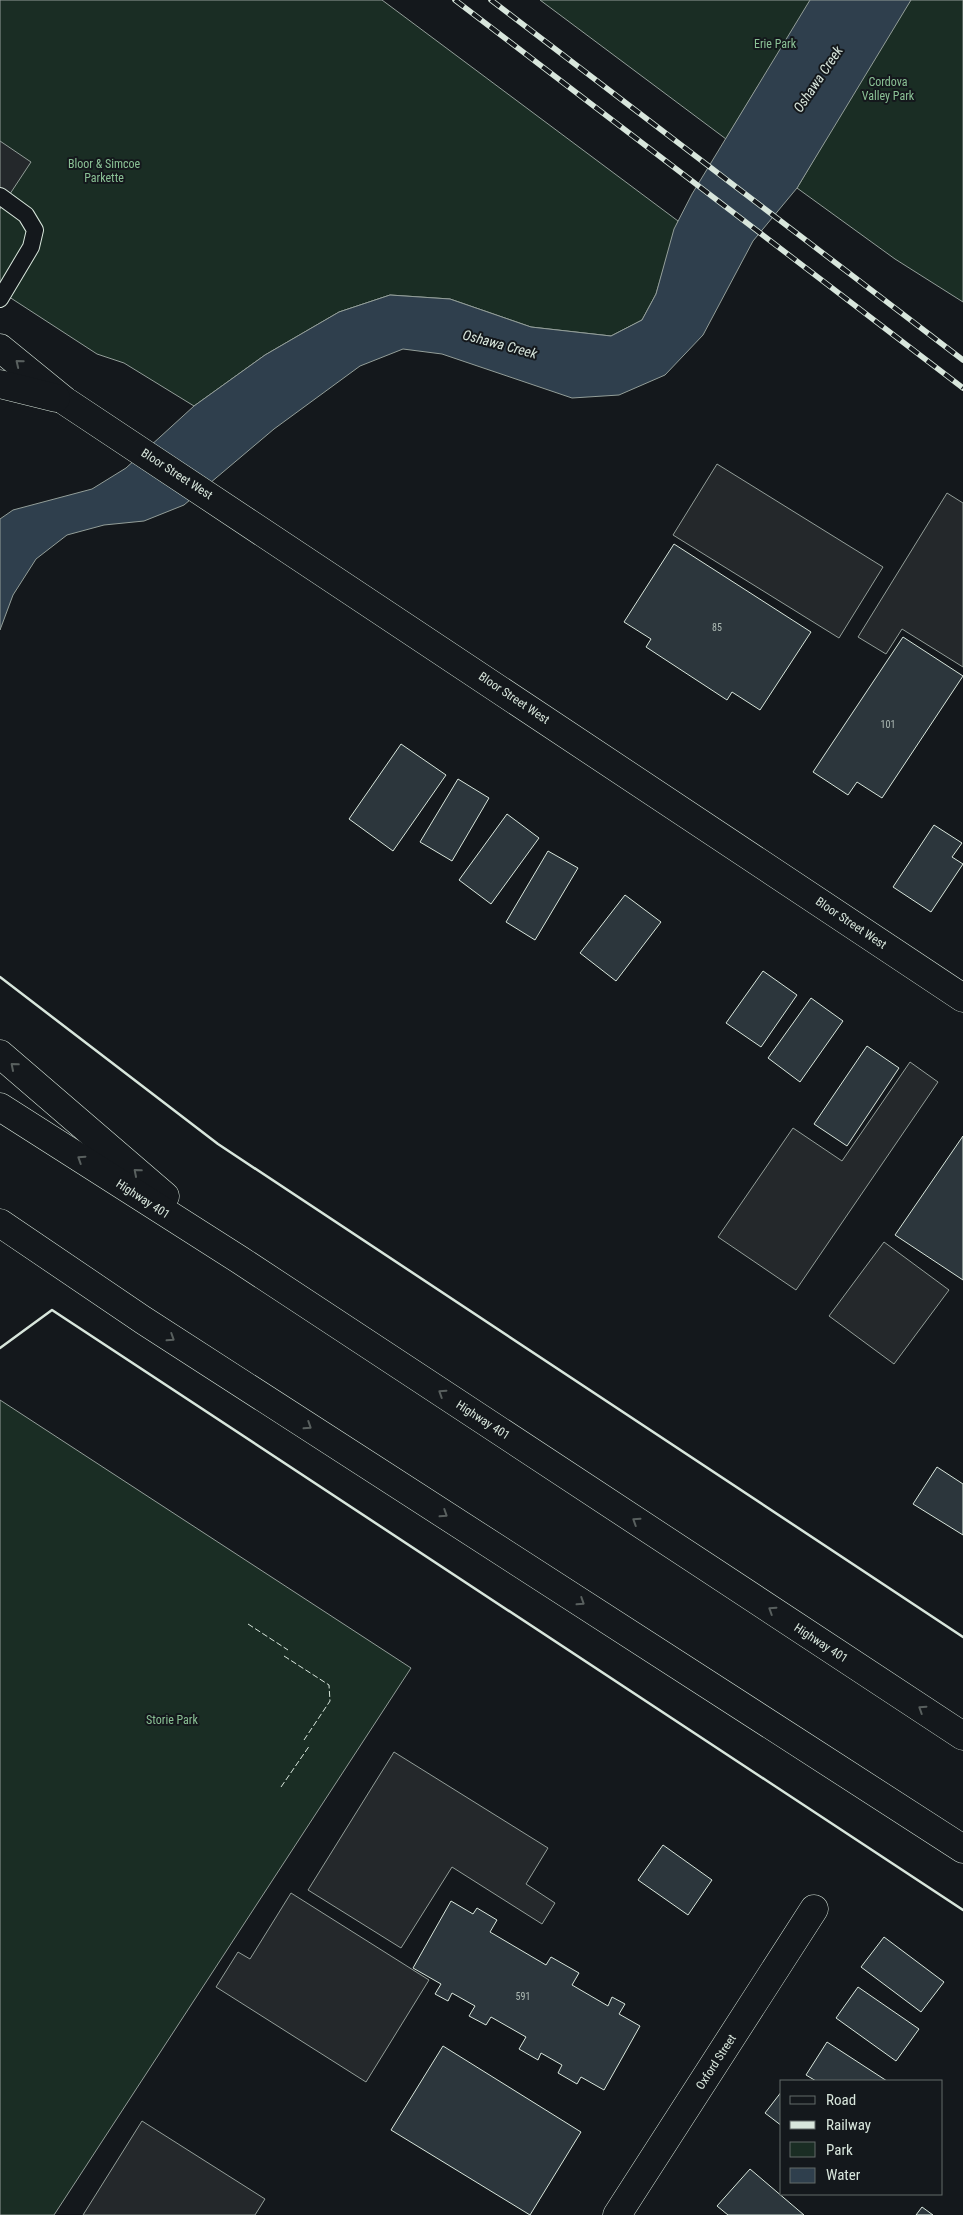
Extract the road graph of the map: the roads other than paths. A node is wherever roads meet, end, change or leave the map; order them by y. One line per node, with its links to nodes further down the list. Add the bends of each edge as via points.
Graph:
1 (0, 196): 2 (lane, via 26,215 34,230 31,247)
2 (0, 299)
3 (0, 348): 5 (main road, Bloor Street West, one-way to 3)
4 (0, 384): 5 (main road, Bloor Street West)
5 (65, 401): 6 (main road, Bloor Street West)
6 (963, 998)
7 (0, 1054): 11 (main road, one-way to 7)
8 (0, 1107): 11 (main road, Highway 401, one-way to 8)
9 (0, 1223): 12 (main road)
10 (0, 1241): 12 (main road)
11 (240, 1260): 13 (main road, Highway 401, one-way to 11)
12 (143, 1320): 14 (main road, one-way to 14)
13 (963, 1736)
14 (963, 1849)
15 (814, 1909): 16 (main road, Oxford Street)
16 (617, 2215)

